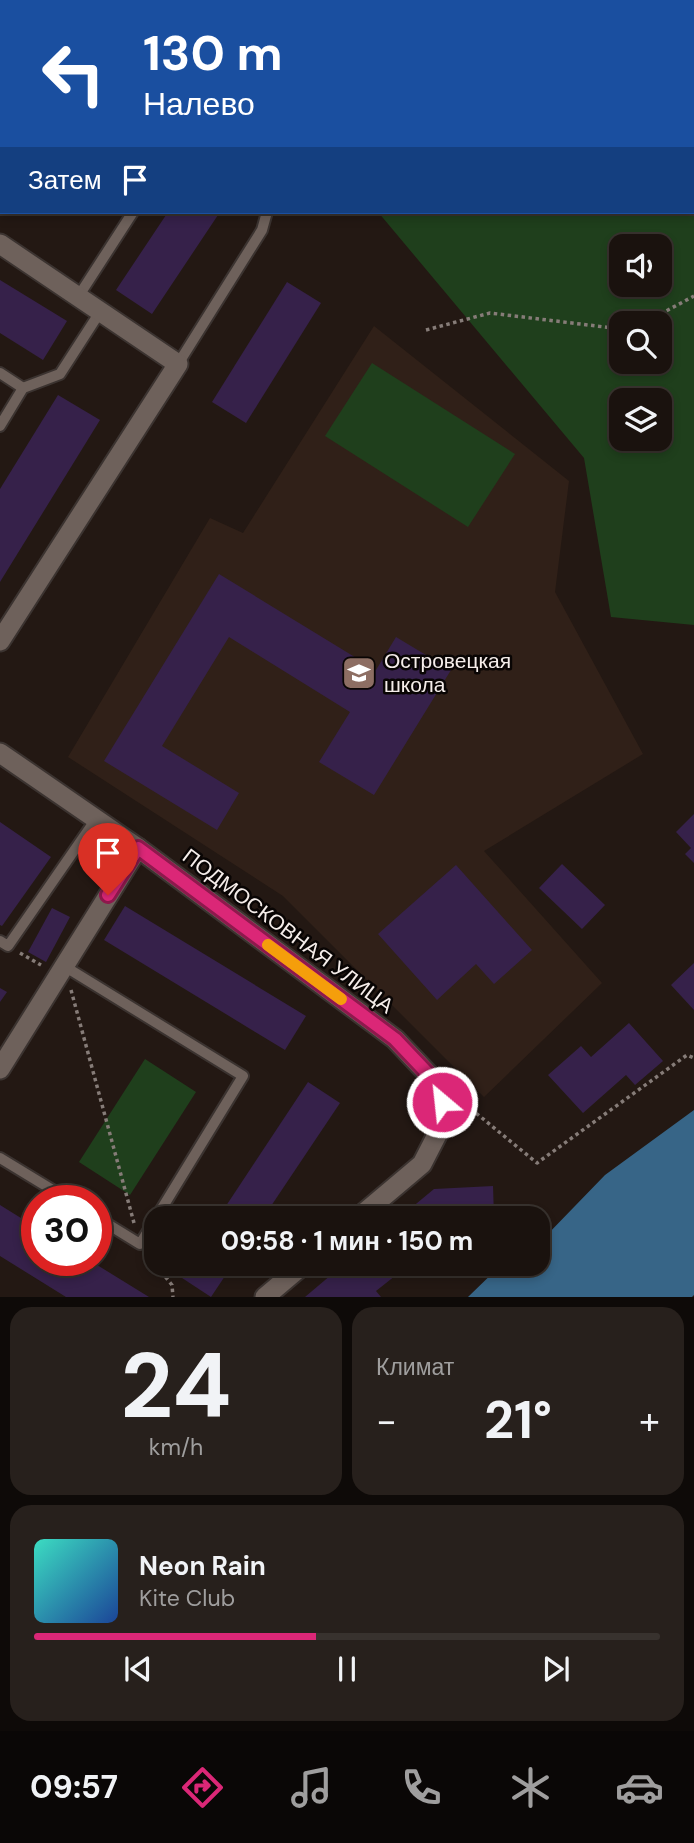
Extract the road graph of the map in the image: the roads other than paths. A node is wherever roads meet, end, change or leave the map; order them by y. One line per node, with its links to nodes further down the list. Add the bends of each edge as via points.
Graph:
1 (132, 214): 4 (lane)
2 (266, 214): 6 (lane, via 262,230)
3 (0, 244): 4 (street)
4 (78, 297): 5 (street)
5 (100, 312): 6 (street); 8 (lane, via 60,374)
6 (178, 364): 10 (street)
7 (0, 373): 8 (lane)
8 (23, 388): 9 (lane)
9 (0, 426)
10 (1, 637)
11 (0, 753): 12 (street, ПОДМОСКОВНАЯ УЛИЦА)
12 (96, 819): 13 (street, ПОДМОСКОВНАЯ УЛИЦА); 14 (lane)
13 (138, 848): 15 (street); 20 (street, ПОДМОСКОВНАЯ УЛИЦА, via 395,1039 431,1077 442,1102 440,1129 422,1164)
14 (4, 944)
15 (64, 966): 16 (street); 19 (lane, via 243,1076)
16 (0, 1069)
17 (0, 1158): 18 (lane)
18 (44, 1185)
19 (163, 1206)
20 (372, 1206)
21 (112, 1227): 22 (lane, via 140,1244)
22 (144, 1238)
23 (290, 1276): 24 (street)
24 (265, 1297)

